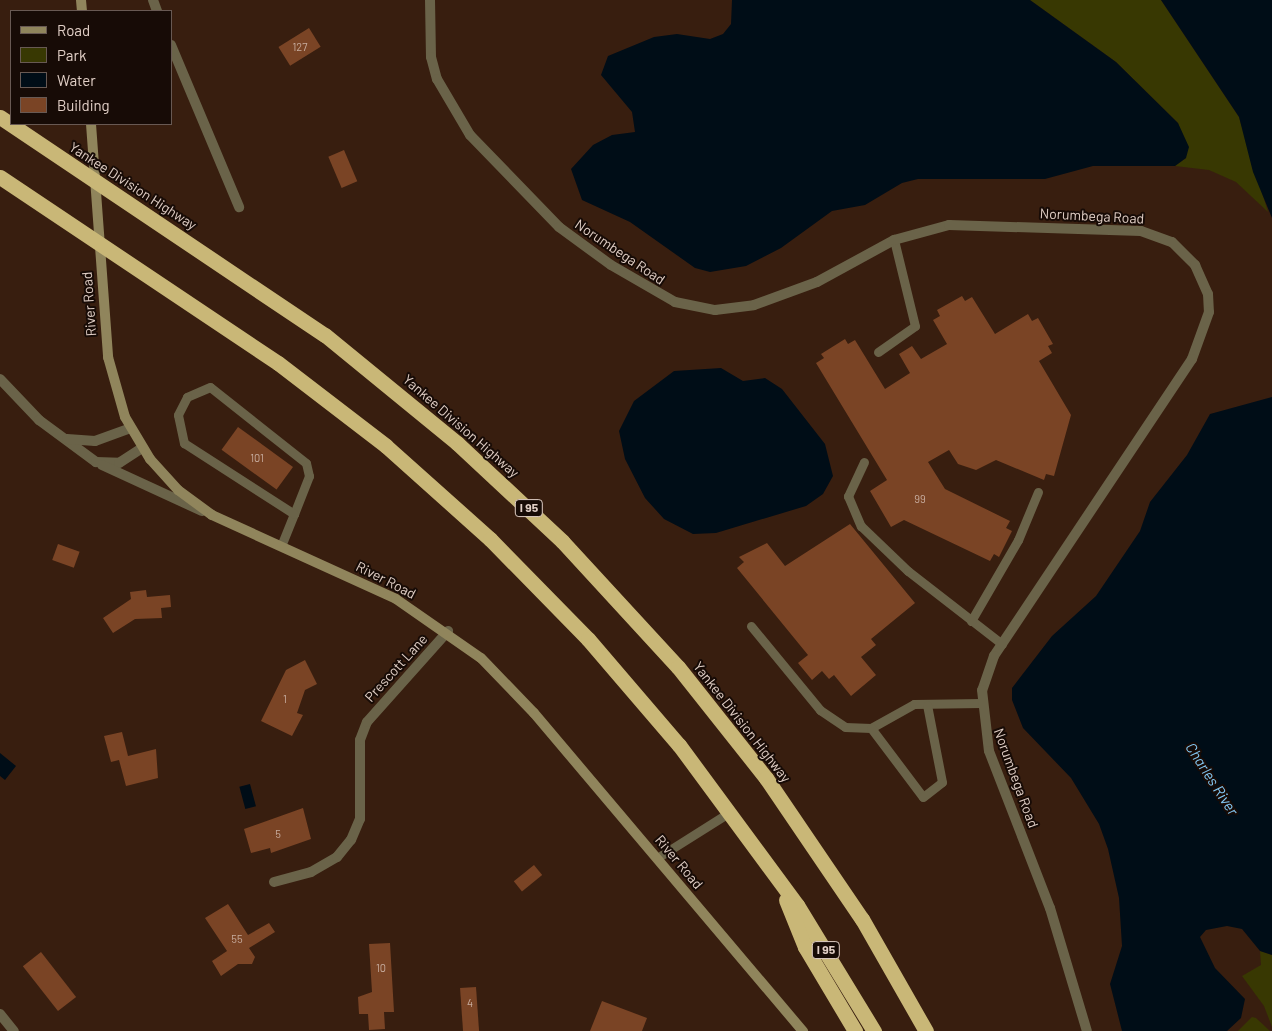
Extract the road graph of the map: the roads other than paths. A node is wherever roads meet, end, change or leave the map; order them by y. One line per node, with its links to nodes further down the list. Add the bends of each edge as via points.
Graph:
1 (430, 0): 7 (street, Norumbega Road, via 431,57 437,79 470,135 559,227 656,294 715,310 754,306 817,282)
2 (172, 47): 6 (street)
3 (12, 125): 35 (highway, Yankee Division Highway / I 95, via 324,335 443,431 555,534 659,644 760,771 862,919)
4 (90, 125): 10 (main road, River Road, via 111,375)
5 (0, 176): 26 (highway, I 95, via 254,346 428,482 588,639)
6 (239, 207)
7 (894, 240): 8 (lane, via 915,326); 22 (street, Norumbega Road, via 928,229 972,224 1141,231 1158,235 1184,251 1208,294 1206,327 1192,359)
8 (878, 352)
9 (0, 379): 11 (street)
10 (130, 428): 11 (street, via 95,441); 12 (main road, River Road)
11 (64, 439): 13 (street)
12 (142, 448): 13 (street, via 119,463); 17 (main road, River Road, via 178,490)
13 (96, 462): 17 (street)
14 (864, 462): 19 (lane, via 848,496 861,526)
15 (1038, 492): 19 (lane, via 1018,540)
16 (294, 514): 16 (lane, via 309,476 306,463 295,451 210,387 187,397 178,415 184,442); 18 (lane)
17 (212, 515): 18 (main road, River Road)
18 (281, 546): 21 (main road, River Road, via 396,599)
19 (971, 621): 22 (lane)
20 (751, 626): 25 (lane, via 820,710 845,726)
21 (448, 631): 27 (main road, River Road, via 528,706); 29 (street, Prescott Lane, via 367,722 360,740 360,819 351,840 337,857 311,872)
22 (1002, 644): 23 (street, Norumbega Road)
23 (981, 703): 24 (lane); 36 (street, Norumbega Road, via 989,751 1050,908)
24 (926, 705): 25 (lane, via 903,706); 25 (lane, via 942,782 923,797)
25 (870, 728)
26 (730, 812): 27 (lane); 28 (highway, I 95)
27 (657, 858): 32 (main road, River Road)
28 (774, 871): 33 (highway, via 805,947); 34 (highway, I 95)
29 (274, 882)
30 (0, 1014): 31 (street)
31 (14, 1031)
32 (804, 1031)
33 (855, 1031)
34 (874, 1031)
35 (926, 1031)
36 (1087, 1031)

